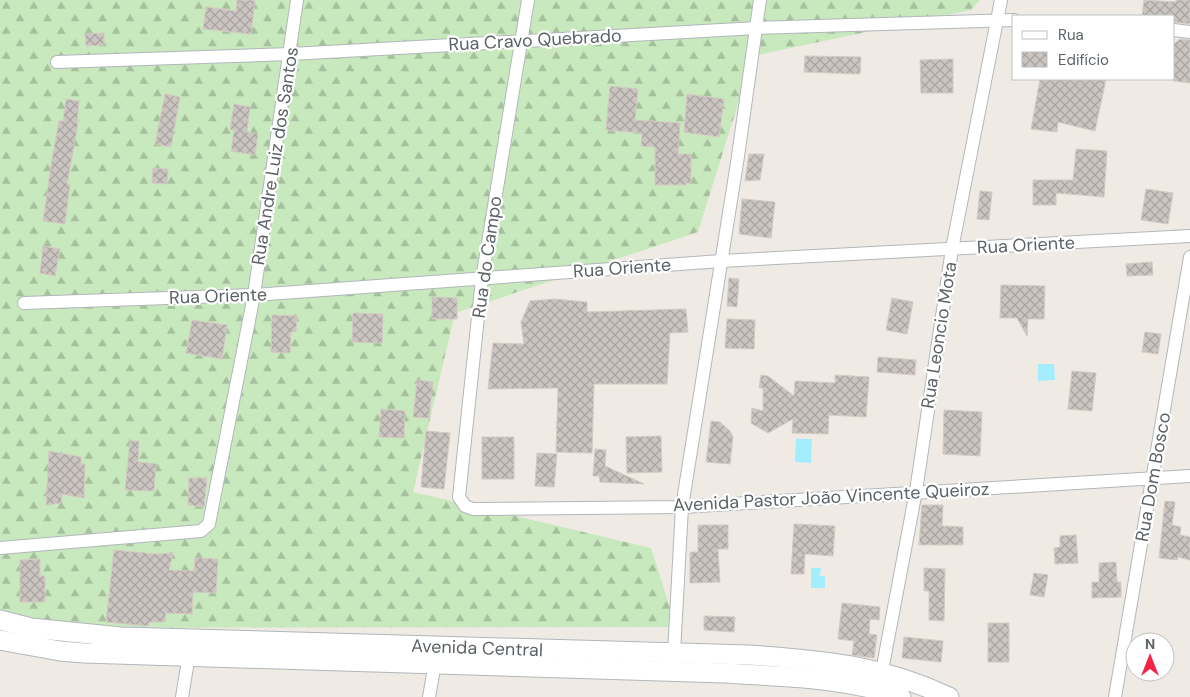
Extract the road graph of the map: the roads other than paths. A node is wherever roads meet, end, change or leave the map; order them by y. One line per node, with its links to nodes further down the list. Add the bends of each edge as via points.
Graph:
1 (298, 0): 11 (street, Rua Andre Luiz dos Santos)
2 (528, 0): 10 (street, Rua do Campo)
3 (760, 0): 7 (street)
4 (1001, 0): 5 (street, Rua Leoncio Mota)
5 (997, 20): 6 (street, Rua Cravo Quebrado); 7 (street, Rua Cravo Quebrado); 14 (street, Rua Leoncio Mota)
6 (1012, 20)
7 (757, 28): 10 (street, Rua Cravo Quebrado); 16 (street)
8 (1175, 30): 9 (street)
9 (1190, 32)
10 (521, 40): 11 (street, Rua Cravo Quebrado); 17 (street, Rua do Campo)
11 (291, 54): 12 (street, Rua Cravo Quebrado); 18 (street, Rua Andre Luiz dos Santos)
12 (56, 62)
13 (1190, 236): 14 (street, Rua Oriente)
14 (952, 249): 16 (street, Rua Oriente); 22 (street, Rua Leoncio Mota)
15 (1190, 257): 21 (street, Rua Dom Bosco)
16 (721, 261): 17 (street, Rua Oriente); 23 (street)
17 (482, 279): 18 (street, Rua Oriente); 24 (street, Rua do Campo, via 459,497)
18 (254, 295): 19 (street, Rua Oriente); 25 (street, Rua Andre Luiz dos Santos, via 209,524 201,531)
19 (24, 303)
20 (1190, 476): 21 (street, Avenida Pastor João Vincente Queiroz)
21 (1153, 479): 22 (street, Avenida Pastor João Vincente Queiroz); 36 (street, Rua Dom Bosco)
22 (916, 491): 23 (street, Avenida Pastor João Vincente Queiroz); 31 (street, Rua Leoncio Mota)
23 (682, 506): 24 (street, Avenida Pastor João Vincente Queiroz); 28 (street)
24 (473, 509)
25 (0, 548)
26 (0, 620): 28 (main road, Avenida Central, via 31,628 121,637)
27 (0, 640): 29 (main road, Avenida Central, via 60,651)
28 (674, 653): 31 (main road, Avenida Central, via 806,659)
29 (189, 655): 30 (main road, Avenida Central); 32 (street)
30 (434, 663): 33 (street); 34 (main road, Avenida Central, via 801,678 844,683)
31 (882, 671): 35 (main road, Avenida Central)
32 (182, 697)
33 (429, 697)
34 (901, 697)
35 (949, 697)
36 (1115, 697)

